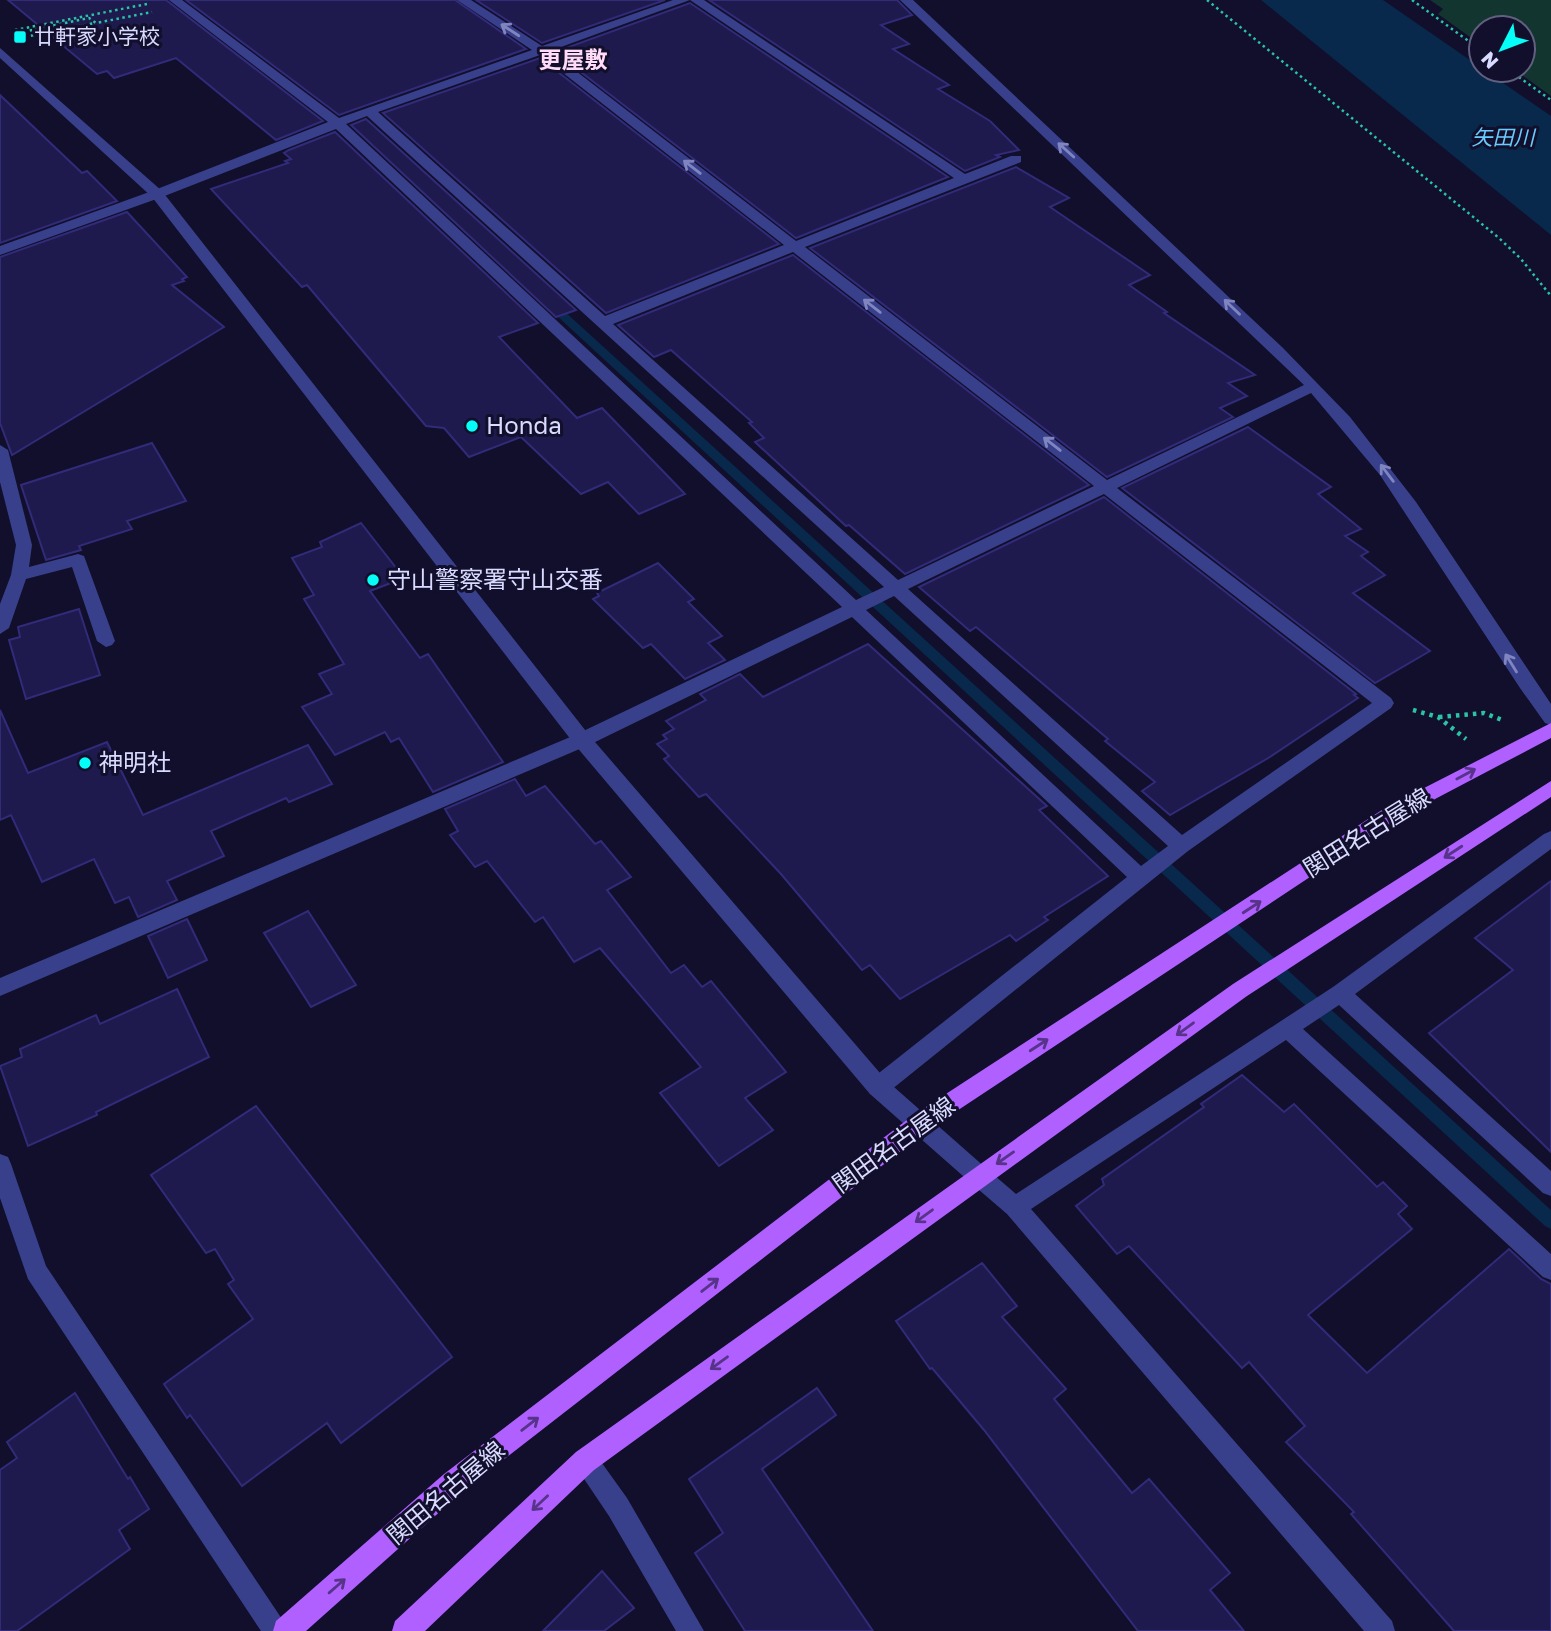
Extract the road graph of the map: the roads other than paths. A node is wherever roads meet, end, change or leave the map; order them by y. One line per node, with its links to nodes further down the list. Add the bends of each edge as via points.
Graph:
1 (175, 0): 9 (street)
2 (463, 0): 6 (street, one-way to 2)
3 (684, 0): 6 (street)
4 (696, 0): 11 (street)
5 (906, 0): 16 (street, one-way to 5, via 1156,233)
6 (542, 51): 8 (street); 13 (street, one-way to 6)
7 (0, 52): 12 (street)
8 (369, 111): 9 (street); 15 (street)
9 (337, 123): 12 (street); 21 (street)
10 (1016, 159): 11 (street)
11 (964, 179): 13 (street)
12 (156, 194): 14 (street); 26 (street)
13 (797, 248): 15 (street); 18 (street, one-way to 13)
14 (0, 251)
15 (604, 323): 20 (street)
16 (1312, 387): 18 (street); 24 (street, one-way to 16, via 1413,508 1359,436)
17 (0, 450): 19 (street, via 24,545)
18 (1107, 486): 20 (street); 29 (street, via 1385,703)
19 (19, 575): 22 (street); 23 (street, via 78,560)
20 (898, 589): 21 (street); 29 (street)
21 (854, 610): 26 (street); 30 (street)
22 (0, 628)
23 (106, 641)
24 (1551, 718)
25 (1551, 730): 35 (main road, 関田名古屋線, one-way to 25, via 1392,813)
26 (582, 740): 31 (street); 34 (street)
27 (1551, 788): 37 (main road, one-way to 37, via 1240,989)
28 (1551, 839): 32 (street)
29 (1178, 848): 30 (street)
30 (1145, 875): 34 (street)
31 (0, 987)
32 (1337, 994): 33 (street); 38 (street)
33 (1295, 1022): 39 (street); 40 (street)
34 (878, 1087): 35 (street)
35 (920, 1123): 37 (street); 43 (main road, 関田名古屋線, one-way to 35, via 453,1483)
36 (0, 1164): 42 (street, via 36,1271)
37 (979, 1176): 39 (street); 41 (main road, one-way to 41)
38 (1551, 1186)
39 (1015, 1207): 46 (street)
40 (1551, 1269)
41 (585, 1461): 44 (main road, one-way to 44); 45 (street, via 618,1507)
42 (277, 1631)
43 (286, 1631)
44 (405, 1631)
45 (691, 1631)
46 (1382, 1631)

